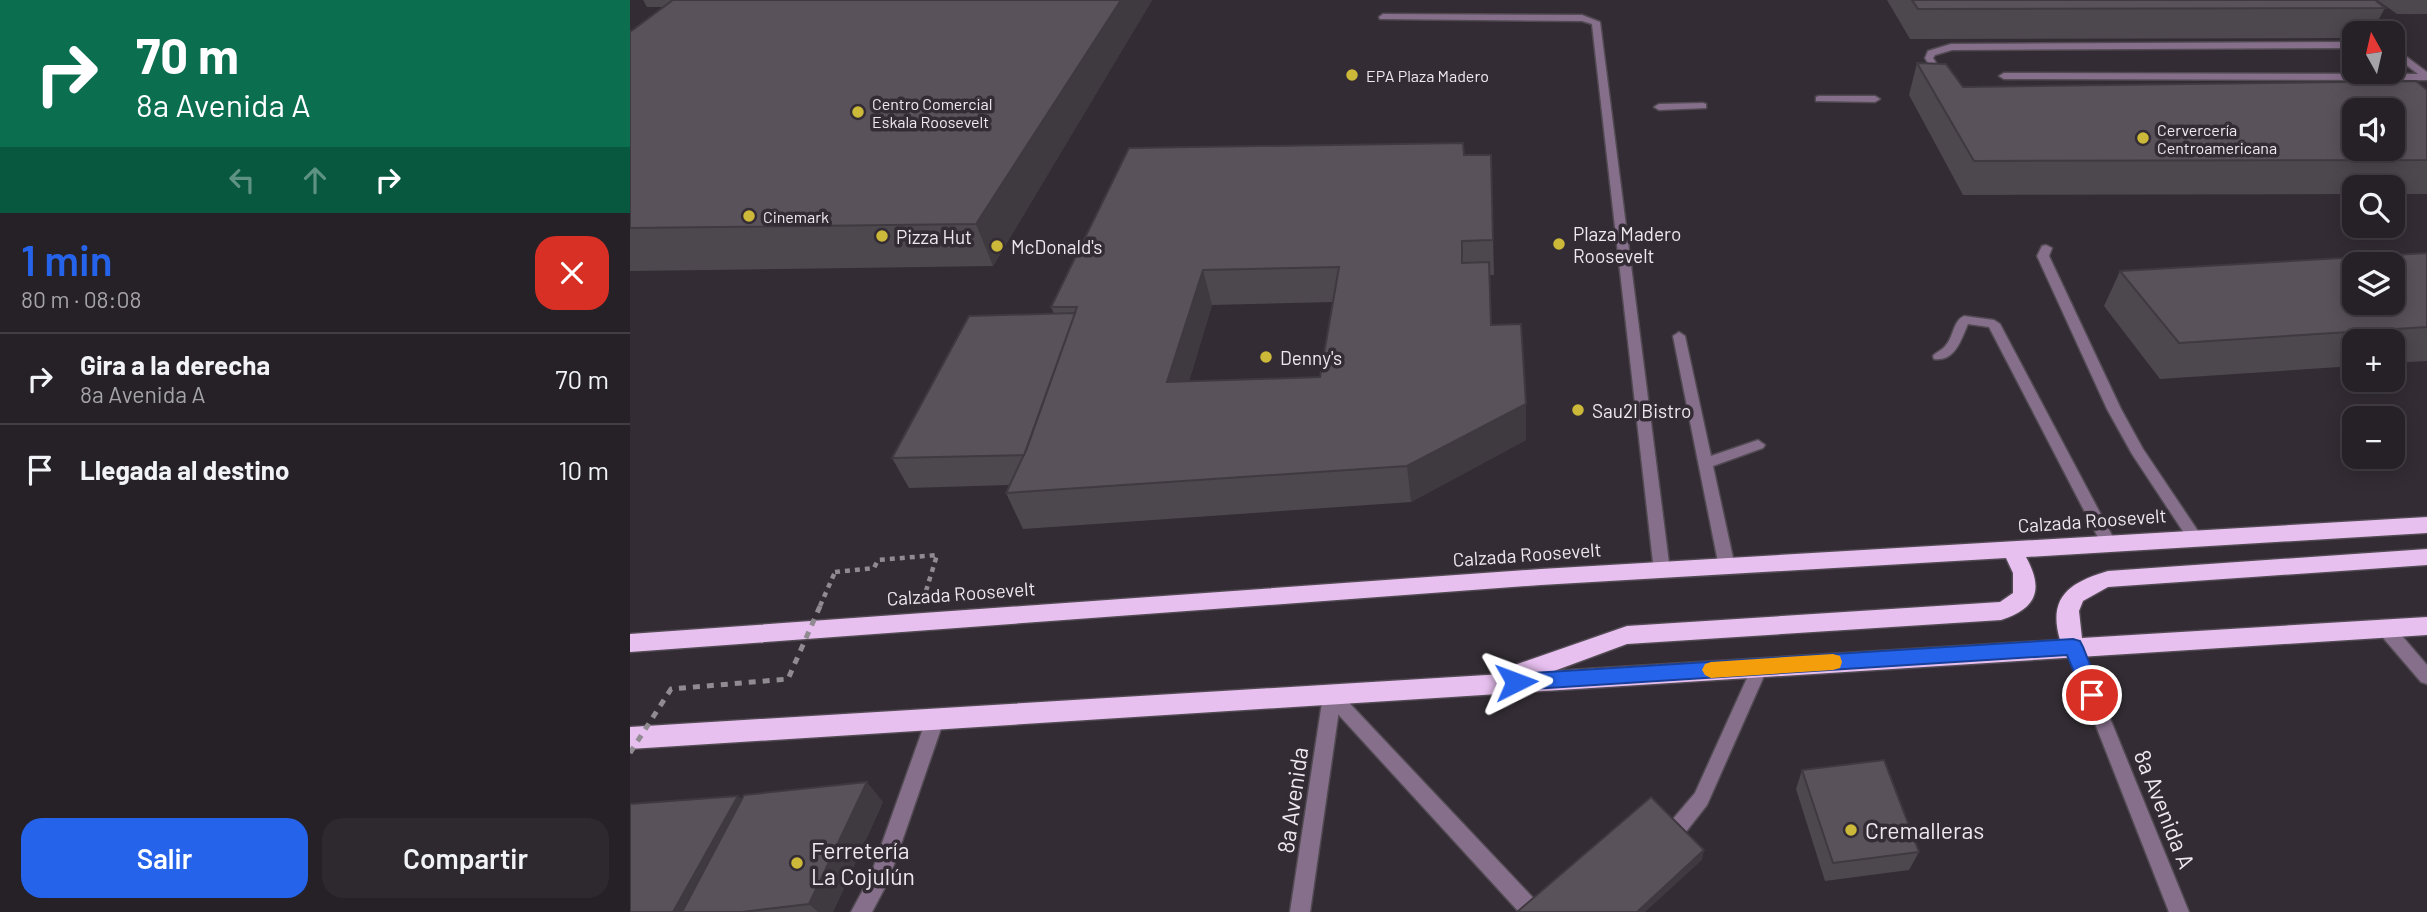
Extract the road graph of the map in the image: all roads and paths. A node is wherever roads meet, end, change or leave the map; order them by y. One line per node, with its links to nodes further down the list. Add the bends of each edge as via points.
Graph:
1 (1383, 17): 23 (street, via 1581,18 1595,22)
2 (2342, 45): 6 (street, via 1938,49 1929,58)
3 (2405, 59): 5 (street)
4 (2004, 76): 5 (street)
5 (2427, 77)
6 (1949, 92)
7 (1819, 99): 8 (street)
8 (1875, 99)
9 (1703, 106): 10 (street)
10 (1659, 107)
11 (2046, 248): 17 (street, via 2043,256 2114,409)
12 (1679, 336): 15 (street)
13 (1939, 356): 18 (street, via 1951,349 1964,320 1994,324)
14 (1758, 445): 15 (street)
15 (1705, 463): 22 (street)
16 (2427, 525): 17 (highway, Calzada Roosevelt)
17 (2195, 538): 18 (highway, Calzada Roosevelt)
18 (2108, 543): 19 (highway, Calzada Roosevelt)
19 (2012, 550): 22 (highway, Calzada Roosevelt); 30 (highway, via 2024,573 2024,596 2001,611 1627,635)
20 (937, 555): 34 (path, bridge, via 877,559 874,568 835,572 788,678 671,689)
21 (2427, 557): 27 (highway, via 2108,579 2093,583 2070,600 2065,613)
22 (1727, 567): 23 (highway, Calzada Roosevelt)
23 (1662, 571): 26 (highway, Calzada Roosevelt, via 1122,605)
24 (2427, 626): 25 (highway)
25 (2385, 628): 27 (highway); 29 (street)
26 (630, 643)
27 (2073, 647): 28 (highway); 39 (street, 8a Avenida A)
28 (1760, 667): 30 (highway); 35 (street, via 1701,799)
29 (2427, 677)
30 (1489, 684): 31 (highway)
31 (1332, 696): 32 (highway); 36 (street); 38 (street, 8a Avenida)
32 (935, 720): 33 (highway); 37 (street, via 878,882)
33 (630, 738)
34 (630, 753)
35 (1674, 832)
36 (1530, 909)
37 (861, 912)
38 (1300, 912)
39 (2179, 912)

